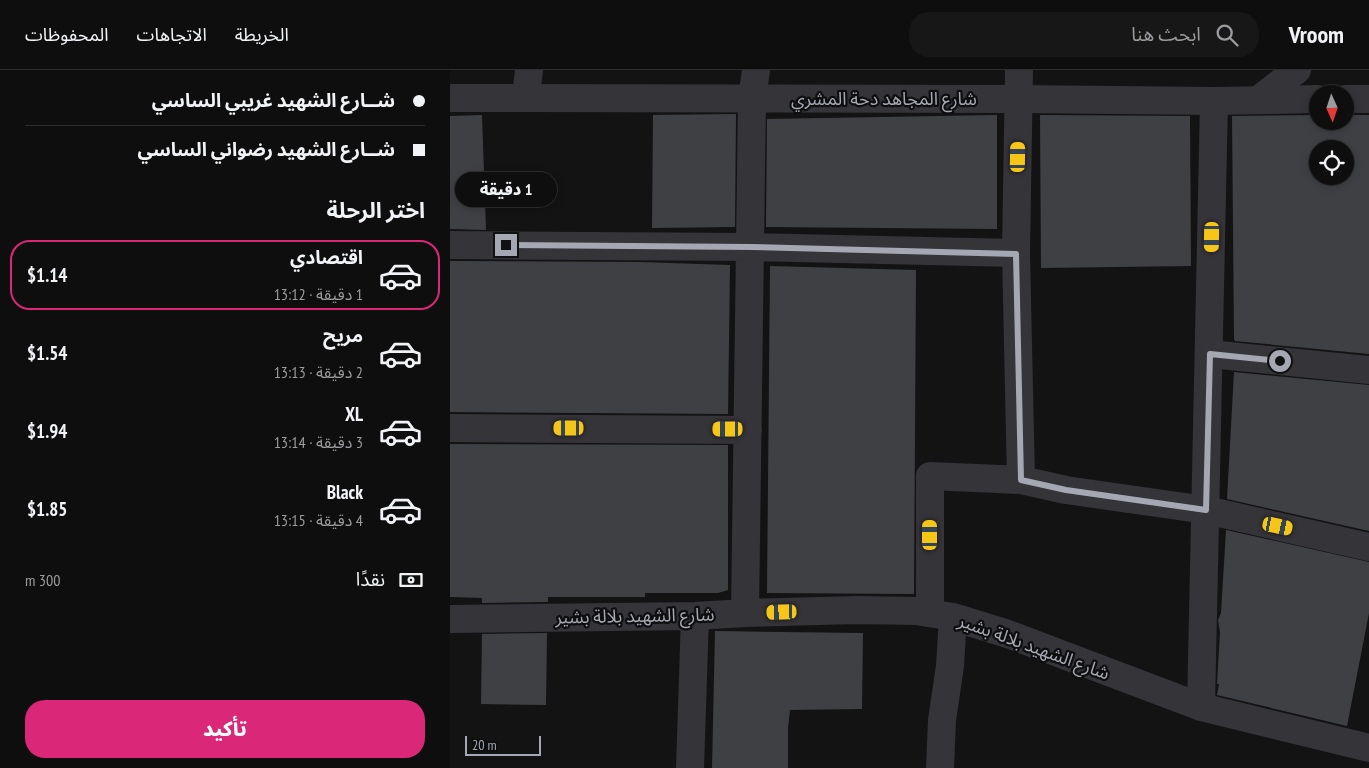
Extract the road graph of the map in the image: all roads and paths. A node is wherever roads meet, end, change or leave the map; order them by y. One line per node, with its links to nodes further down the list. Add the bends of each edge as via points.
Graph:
1 (529, 70): 5 (street)
2 (756, 70): 7 (street)
3 (1019, 70): 8 (street)
4 (1297, 70): 12 (street)
5 (526, 97): 6 (street, شارع المجاهد دحة المشري); 7 (street, شارع المجاهد دحة المشري)
6 (450, 98)
7 (752, 99): 8 (street, شارع المجاهد دحة المشري); 15 (street)
8 (1019, 99): 13 (street, شارع المجاهد دحة المشري); 16 (street)
9 (1309, 99): 12 (street, شارع المجاهد دحة المشري)
10 (1354, 99): 11 (street)
11 (1369, 99)
12 (1258, 100): 13 (street, شارع المجاهد دحة المشري)
13 (1214, 101): 17 (street)
14 (450, 245): 15 (street)
15 (751, 247): 16 (street); 20 (street)
16 (1016, 254): 21 (street)
17 (1210, 354): 18 (street); 22 (street)
18 (1369, 370)
19 (450, 428): 20 (street)
20 (748, 430): 24 (street)
21 (1021, 480): 22 (street, via 1066,490); 25 (street, via 930,476)
22 (1206, 510): 23 (street); 28 (street)
23 (1369, 547)
24 (745, 613): 25 (street, شارع الشهيد بلالة بشير, via 857,610 916,611); 26 (street, شارع الشهيد بلالة بشير)
25 (941, 615): 28 (street, شارع الشهيد بلالة بشير, via 1008,634); 31 (street, via 950,666 942,720)
26 (695, 616): 27 (street, شارع الشهيد بلالة بشير); 30 (street)
27 (450, 619)
28 (1201, 707): 29 (street, شارع الشهيد بلالة بشير)
29 (1368, 743)
30 (690, 768)
31 (940, 768)

